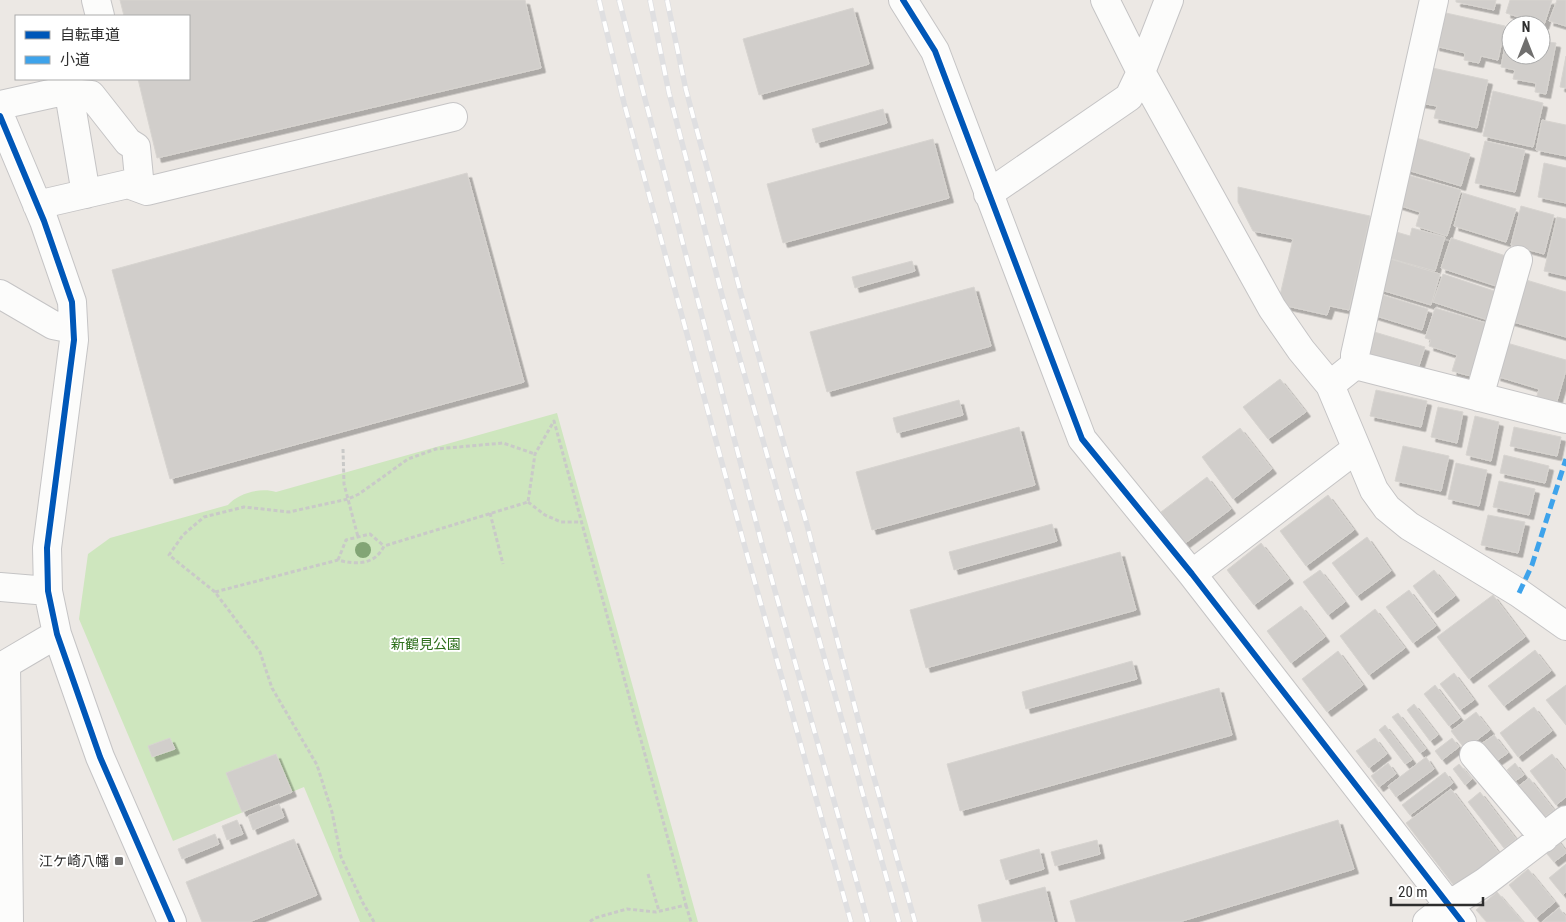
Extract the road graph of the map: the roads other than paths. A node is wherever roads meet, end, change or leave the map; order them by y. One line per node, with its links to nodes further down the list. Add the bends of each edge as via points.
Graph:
1 (96, 0): 6 (street)
2 (903, 0): 14 (street, via 935,51)
3 (1105, 0): 7 (street)
4 (1169, 0): 7 (street)
5 (1434, 0): 19 (street)
6 (100, 15)
7 (1141, 72): 14 (street, via 1129,97); 20 (street, via 1272,308)
8 (69, 93): 9 (street, via 59,92); 12 (street, via 91,95 128,142 136,147); 13 (street)
9 (0, 105)
10 (0, 116): 15 (street)
11 (452, 117): 12 (street, via 147,191)
12 (140, 188): 13 (street, via 128,184)
13 (86, 194): 15 (street)
14 (988, 194): 24 (street, via 1082,439)
15 (37, 205): 18 (street, via 72,302)
16 (1518, 260): 21 (street)
17 (0, 294): 18 (street, via 53,325)
18 (73, 329): 26 (street, via 47,548)
19 (1355, 365): 20 (street); 21 (street)
20 (1330, 385): 23 (street)
21 (1479, 397): 22 (street)
22 (1566, 420)
23 (1356, 449): 24 (street); 27 (street, via 1374,490 1387,508 1409,526 1519,593)
24 (1192, 574): 32 (street)
25 (0, 587): 26 (street)
26 (48, 591): 28 (street)
27 (1566, 626)
28 (57, 634): 33 (street, via 6,664); 34 (street, via 100,757)
29 (1474, 755): 31 (street)
30 (1566, 820): 31 (street)
31 (1544, 838): 32 (street, via 1485,882)
32 (1455, 914): 35 (street)
33 (9, 922)
34 (172, 922)
35 (1427, 922)

